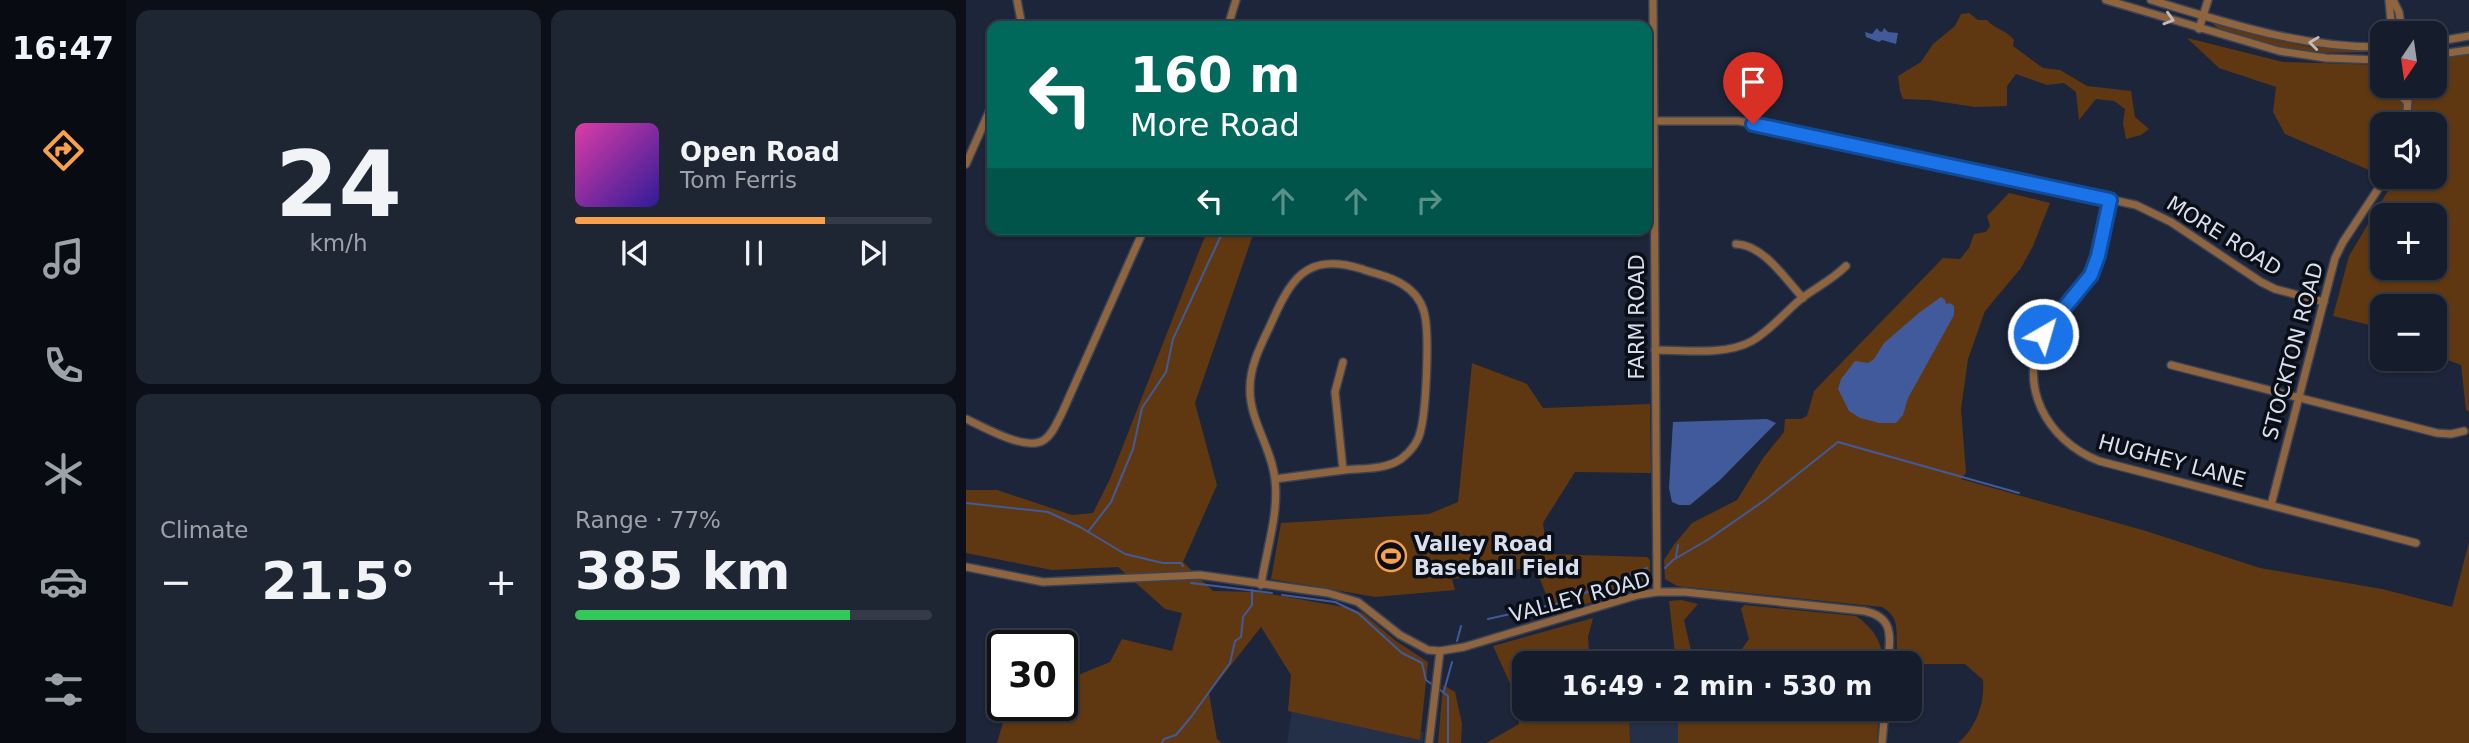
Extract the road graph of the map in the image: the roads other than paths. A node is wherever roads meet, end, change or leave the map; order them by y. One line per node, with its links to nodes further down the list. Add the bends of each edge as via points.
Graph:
1 (1017, 0): 9 (street)
2 (1236, 0): 10 (street)
3 (1653, 0): 25 (street, FARM ROAD)
4 (2106, 0): 13 (street, one-way to 13)
5 (2151, 0): 8 (street)
6 (2208, 0): 8 (street)
7 (2391, 0): 11 (street); 12 (street)
8 (2203, 16): 13 (street); 16 (street, one-way to 8, via 2308,43)
9 (1021, 21)
10 (1230, 21)
11 (2392, 21)
12 (2400, 21)
13 (2199, 29): 19 (street, via 2279,51)
14 (2469, 36): 15 (street)
15 (2447, 40)
16 (2370, 46)
17 (2469, 50): 18 (street)
18 (2447, 53)
19 (2370, 60)
20 (2403, 98): 22 (street)
21 (2408, 98): 22 (street)
22 (2406, 101): 23 (street)
23 (2406, 112)
24 (987, 116): 26 (street)
25 (1653, 121): 28 (street, MORE ROAD, via 1738,121 1768,126); 34 (street, FARM ROAD)
26 (966, 164)
27 (2378, 189): 33 (street, STOCKTON ROAD, via 2335,258)
28 (2110, 200): 33 (street, MORE ROAD, via 2160,216 2275,289); 42 (street, HUGHEY LANE, via 2091,275 2049,324 2039,343 2035,391 2046,420 2066,443 2099,461)
29 (1141, 235): 38 (street, via 1045,440 1021,443)
30 (1736, 244): 32 (street, via 1756,249)
31 (1846, 265): 32 (street)
32 (1803, 298): 34 (street, via 1744,345)
33 (2323, 302): 37 (street, STOCKTON ROAD)
34 (1655, 350): 46 (street, FARM ROAD)
35 (1343, 362): 40 (street, via 1335,392)
36 (2171, 365): 37 (street)
37 (2299, 398): 39 (street, via 2437,433); 42 (street, STOCKTON ROAD)
38 (966, 419)
39 (2464, 430)
40 (1343, 470): 41 (street); 41 (street, via 1391,464 1417,441 1423,414 1426,325 1418,298 1403,284 1332,263 1317,265 1295,278 1253,364 1251,403)
41 (1275, 479): 45 (street)
42 (2271, 505): 43 (street, HUGHEY LANE)
43 (2416, 543)
44 (966, 567): 45 (street, via 1043,582 1200,575)
45 (1261, 585): 47 (street, via 1350,598 1409,641)
46 (1657, 592): 47 (street, VALLEY ROAD); 48 (street, VALLEY ROAD, via 1873,612 1888,626)
47 (1440, 651): 50 (street)
48 (1889, 651)
49 (1884, 721): 51 (street)
50 (1429, 743)
51 (1882, 743)

